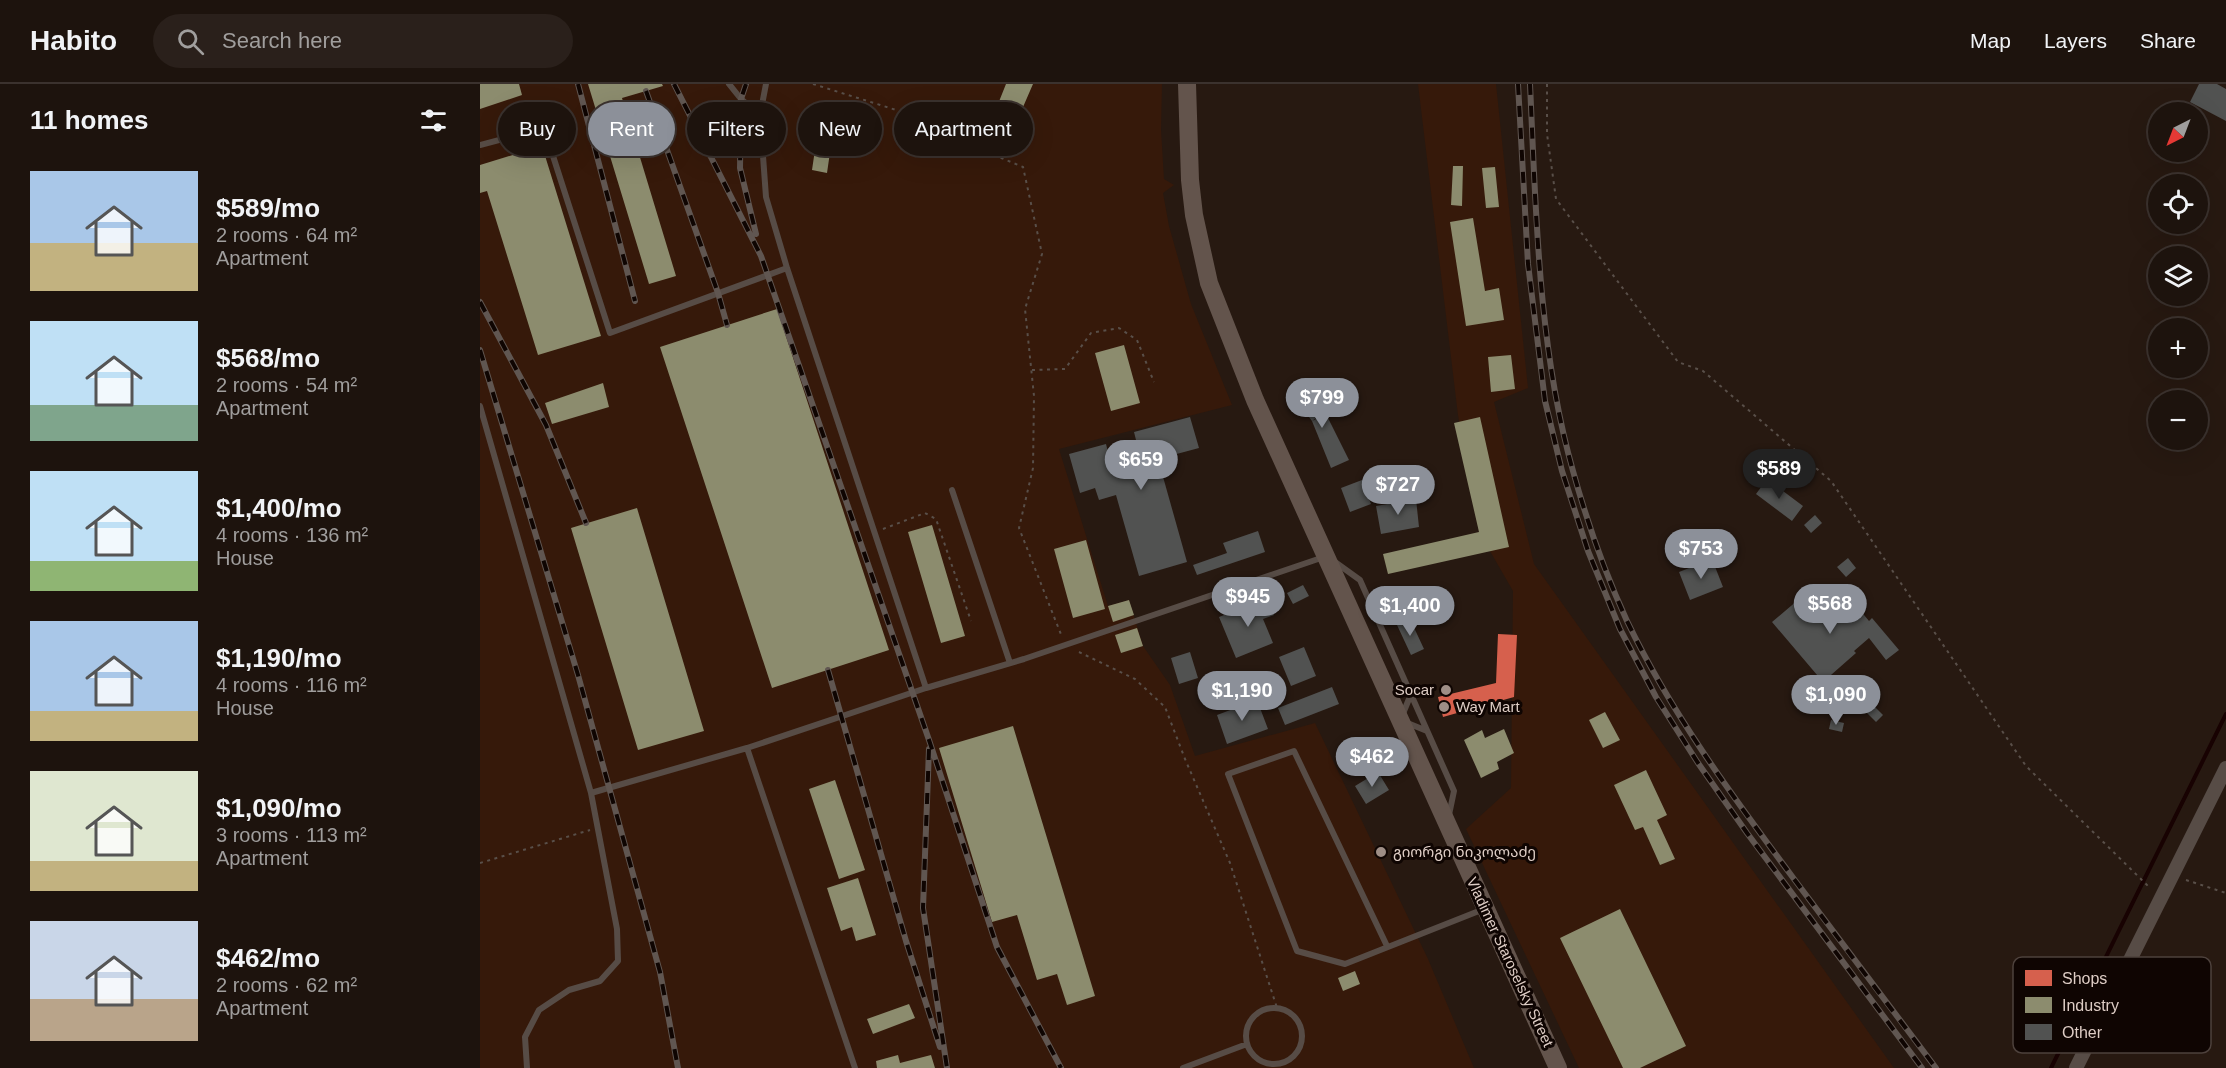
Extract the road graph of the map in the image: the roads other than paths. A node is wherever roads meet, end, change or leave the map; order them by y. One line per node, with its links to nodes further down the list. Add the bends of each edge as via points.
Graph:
1 (729, 84): 4 (lane)
2 (766, 84): 5 (lane)
3 (1187, 84): 11 (main road, Vladimer Staroselsky Street, via 1190,180 1209,283 1255,400)
4 (745, 102)
5 (763, 102)
6 (480, 145): 8 (lane, via 544,128 610,333)
7 (763, 156): 8 (lane, via 766,197)
8 (787, 268): 13 (lane)
9 (480, 406): 19 (lane)
10 (952, 490): 12 (lane)
11 (1327, 556): 12 (lane); 14 (lane, via 1360,580); 15 (main road, Vladimer Staroselsky Street)
12 (1010, 663): 13 (lane)
13 (926, 688): 17 (lane)
14 (1411, 694): 15 (lane); 16 (lane)
15 (1400, 721): 16 (lane); 20 (main road, Vladimer Staroselsky Street)
16 (1427, 731): 20 (lane, via 1454,791)
17 (747, 748): 19 (lane); 28 (lane)
18 (2226, 768): 23 (street)
19 (591, 793): 27 (lane, via 617,928 618,961 600,981 569,990 539,1010 525,1036)
20 (1447, 825): 21 (main road, Vladimer Staroselsky Street)
21 (1485, 908): 22 (lane); 30 (main road, Vladimer Staroselsky Street)
22 (1387, 946): 22 (lane, via 1294,751 1228,774 1297,951 1345,963)
23 (2132, 957)
24 (1247, 1044): 26 (lane, via 1261,1061); 26 (lane, via 1249,1022 1256,1014 1277,1008 1294,1016 1301,1032 1298,1050); 29 (lane)
25 (2084, 1053): 31 (street)
26 (1286, 1065)
27 (527, 1068)
28 (855, 1068)
29 (1183, 1068)
30 (1558, 1068)
31 (2076, 1068)

